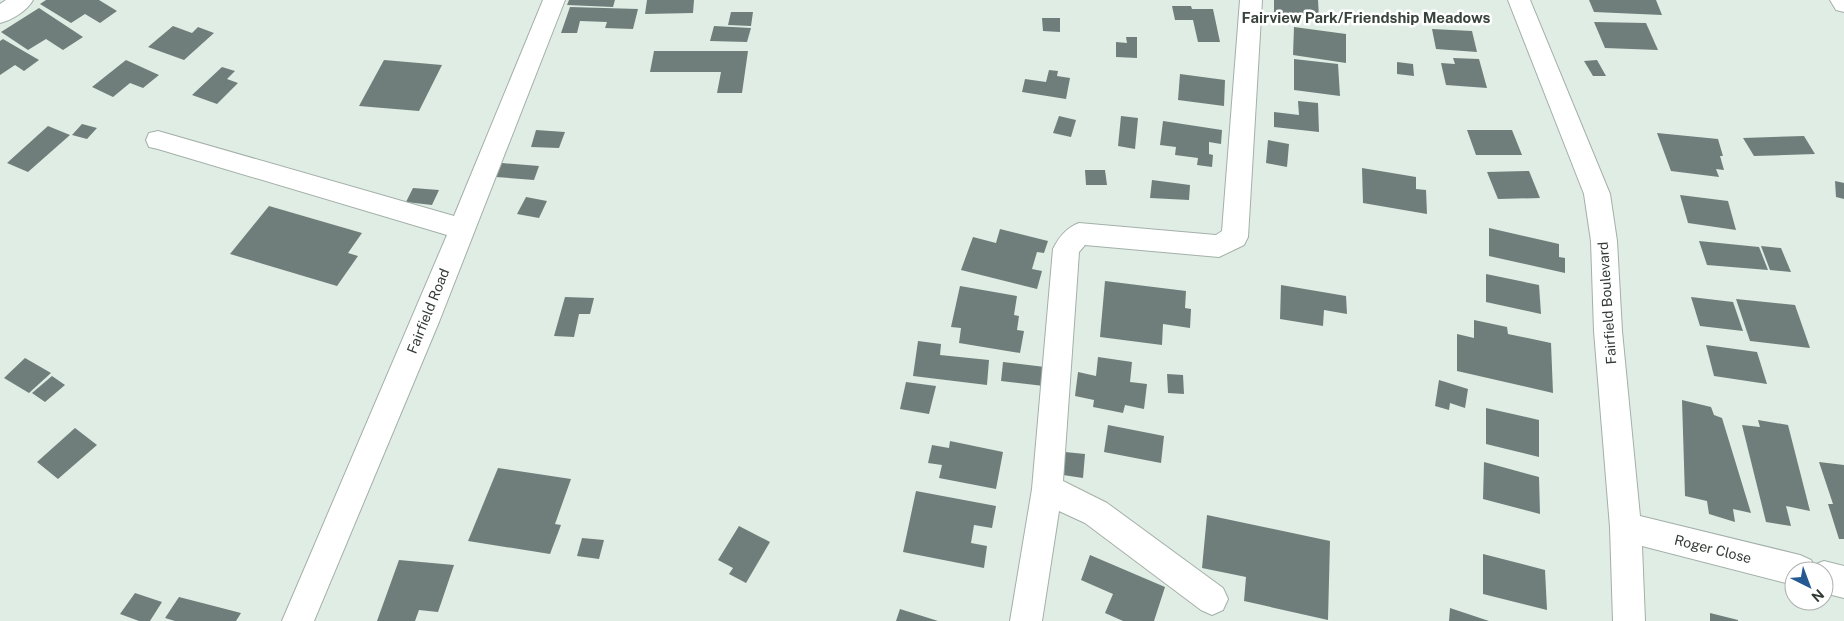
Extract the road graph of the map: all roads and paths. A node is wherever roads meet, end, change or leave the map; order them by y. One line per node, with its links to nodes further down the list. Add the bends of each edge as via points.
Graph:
1 (22, 0): 7 (street)
2 (554, 0): 9 (street, Fairfield Road)
3 (1251, 0): 10 (street, via 1235,237 1219,246 1079,234 1066,249)
4 (1518, 0): 11 (street, Fairfield Boulevard, via 1596,194 1604,241 1608,331)
5 (1840, 0): 6 (street)
6 (1844, 4)
7 (0, 15)
8 (158, 140): 9 (street)
9 (462, 229): 14 (street, Fairfield Road)
10 (1047, 490): 13 (street, via 1096,514); 15 (street)
11 (1626, 527): 12 (street, Roger Close); 16 (street, Fairfield Boulevard)
12 (1784, 567)
13 (1212, 599)
14 (298, 621)
15 (1026, 621)
16 (1629, 621)

